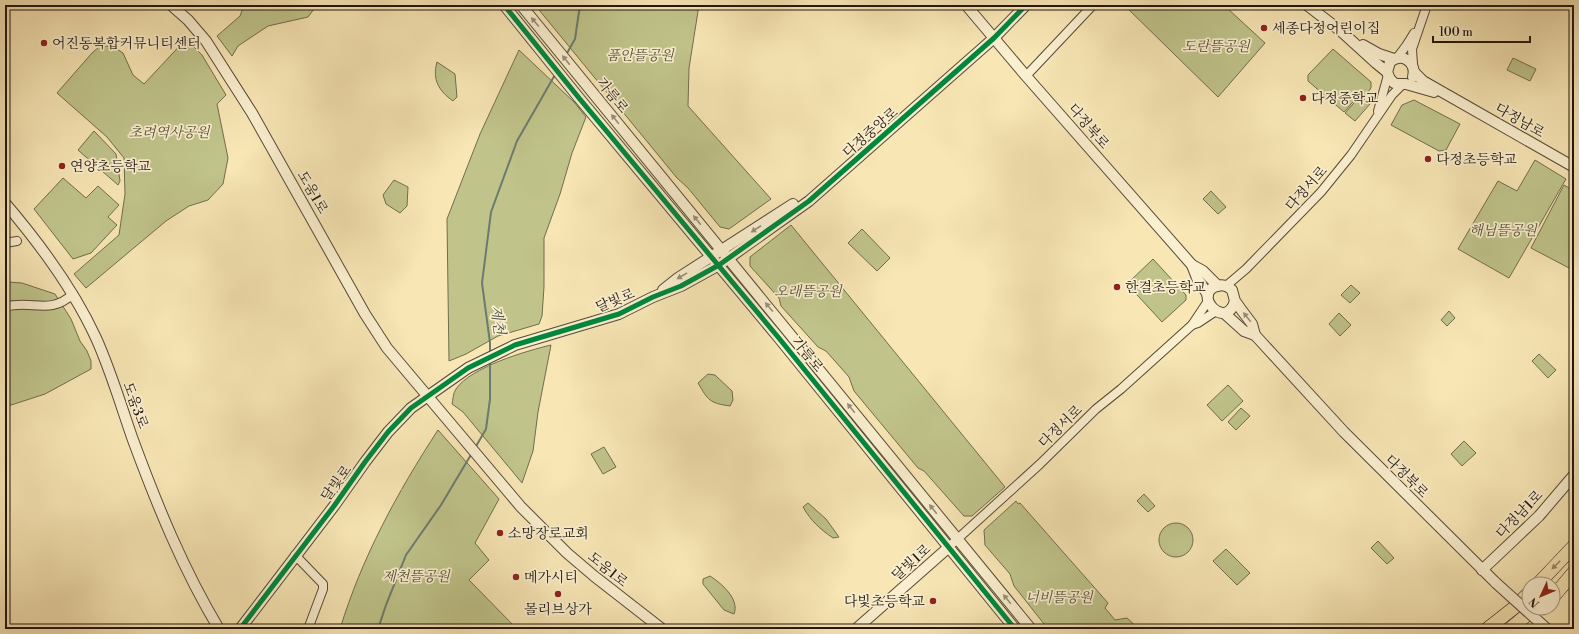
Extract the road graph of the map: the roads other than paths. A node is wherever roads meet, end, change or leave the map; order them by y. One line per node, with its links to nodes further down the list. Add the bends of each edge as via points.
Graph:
1 (171, 5): 38 (street, 도움1로, via 206,41 252,113 386,348)
2 (504, 5): 24 (street, 가름로)
3 (521, 5): 23 (street, 가름로, one-way to 3)
4 (966, 5): 11 (street, 다정북로)
5 (1018, 5): 11 (street, 다정중앙로)
6 (1026, 5): 11 (street, 다정중앙로)
7 (1093, 5): 15 (street)
8 (1307, 5): 10 (street)
9 (1426, 9): 12 (street, via 1406,46); 13 (street, via 1412,49)
10 (1342, 32): 12 (street, via 1379,54); 14 (street)
11 (992, 36): 15 (street, 다정북로); 23 (street, 다정중앙로, one-way to 23, via 804,197); 25 (street, 다정중앙로, via 809,201)
12 (1395, 58): 13 (street, via 1409,60); 14 (street, via 1390,62)
13 (1413, 69): 16 (street, via 1410,81); 17 (street, via 1423,81)
14 (1387, 74): 16 (street, via 1394,83); 18 (street)
15 (1026, 76): 27 (street, 다정북로)
16 (1405, 84): 17 (street); 18 (street, 다정서로, via 1392,95)
17 (1452, 97): 19 (street, 다정남로)
18 (1377, 116): 28 (street, 다정서로, via 1332,181)
19 (1574, 167)
20 (5, 203): 30 (street, 도움3로)
21 (17, 240): 22 (street)
22 (5, 243)
23 (722, 250): 24 (street, 다정중앙로); 25 (street, 가름로)
24 (712, 256): 26 (street, 가름로); 31 (street, 다정중앙로, one-way to 31)
25 (728, 258): 26 (street, 다정중앙로); 40 (street, 가름로, one-way to 25)
26 (719, 265): 31 (street, 달빛로, via 681,286); 42 (street, 가름로)
27 (1192, 265): 29 (street); 33 (street)
28 (1246, 269): 29 (street); 32 (street, via 1238,282)
29 (1222, 286): 32 (street, via 1232,290); 33 (street, via 1214,288)
30 (73, 294): 34 (street, via 55,306); 53 (street, 도움3로, via 98,343 185,567)
31 (653, 297): 38 (street, 달빛로, via 614,316 515,345 468,368)
32 (1235, 297): 35 (street, via 1232,308); 37 (street, one-way to 32, via 1252,324)
33 (1208, 298): 35 (street, via 1212,309); 36 (street)
34 (5, 307)
35 (1220, 312): 36 (street); 37 (street, via 1244,331)
36 (1192, 325): 40 (street, 다정서로, via 1096,409)
37 (1255, 335): 44 (street, 다정북로, via 1344,432)
38 (427, 396): 43 (street, 달빛로, via 411,408 388,432); 56 (street, 도움1로, via 521,507 567,553)
39 (1574, 475): 44 (street, 다정남1로, via 1538,516)
40 (958, 539): 42 (street, 다정서로); 59 (street, 가름로, one-way to 40)
41 (1574, 546): 46 (highway, one-way to 46)
42 (948, 547): 57 (street, 달빛1로); 58 (street, 가름로)
43 (295, 556): 54 (street, 달빛로); 55 (street, via 323,584)
44 (1482, 570): 64 (street, 다정북로, bridge)
45 (1574, 572): 47 (highway); 48 (highway)
46 (1546, 576)
47 (1561, 584)
48 (1561, 587)
49 (1521, 601): 50 (highway)
50 (1515, 607): 60 (highway); 61 (highway)
51 (1525, 616): 62 (highway)
52 (1534, 616): 63 (highway)
53 (219, 629)
54 (240, 629)
55 (308, 629)
56 (662, 629)
57 (856, 629)
58 (1015, 629)
59 (1031, 629)
60 (1477, 629)
61 (1487, 629)
62 (1510, 629)
63 (1519, 629)
64 (1547, 629)

